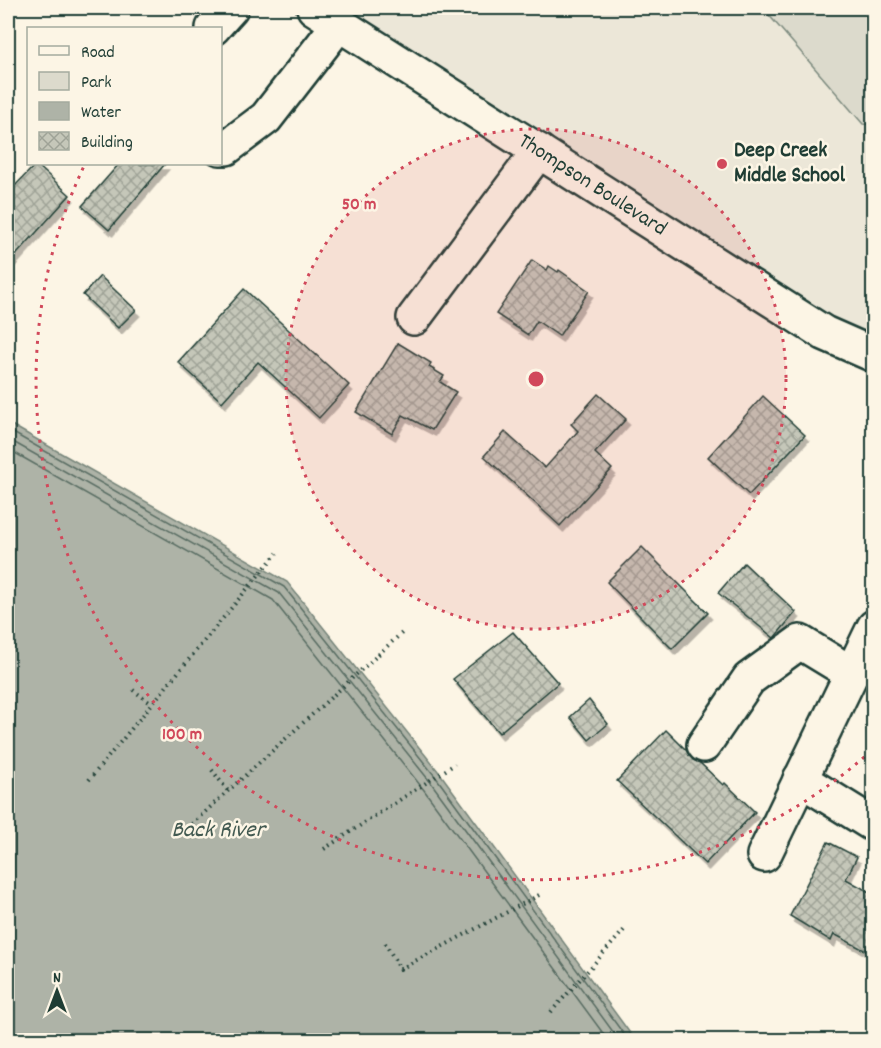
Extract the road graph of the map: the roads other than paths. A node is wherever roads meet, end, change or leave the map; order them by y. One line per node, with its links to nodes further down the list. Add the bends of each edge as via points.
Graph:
1 (231, 8): 3 (street)
2 (326, 16): 4 (street, via 266,118); 5 (street, Thompson Boulevard)
3 (214, 27)
4 (222, 148)
5 (538, 151): 6 (street); 7 (street, Thompson Boulevard, via 824,333)
6 (414, 318)
7 (873, 355)
8 (873, 627): 9 (street)
9 (851, 673): 10 (street, via 800,642 749,679); 11 (street)
10 (704, 745)
11 (800, 779): 12 (street); 13 (street)
12 (873, 825)
13 (764, 855)

